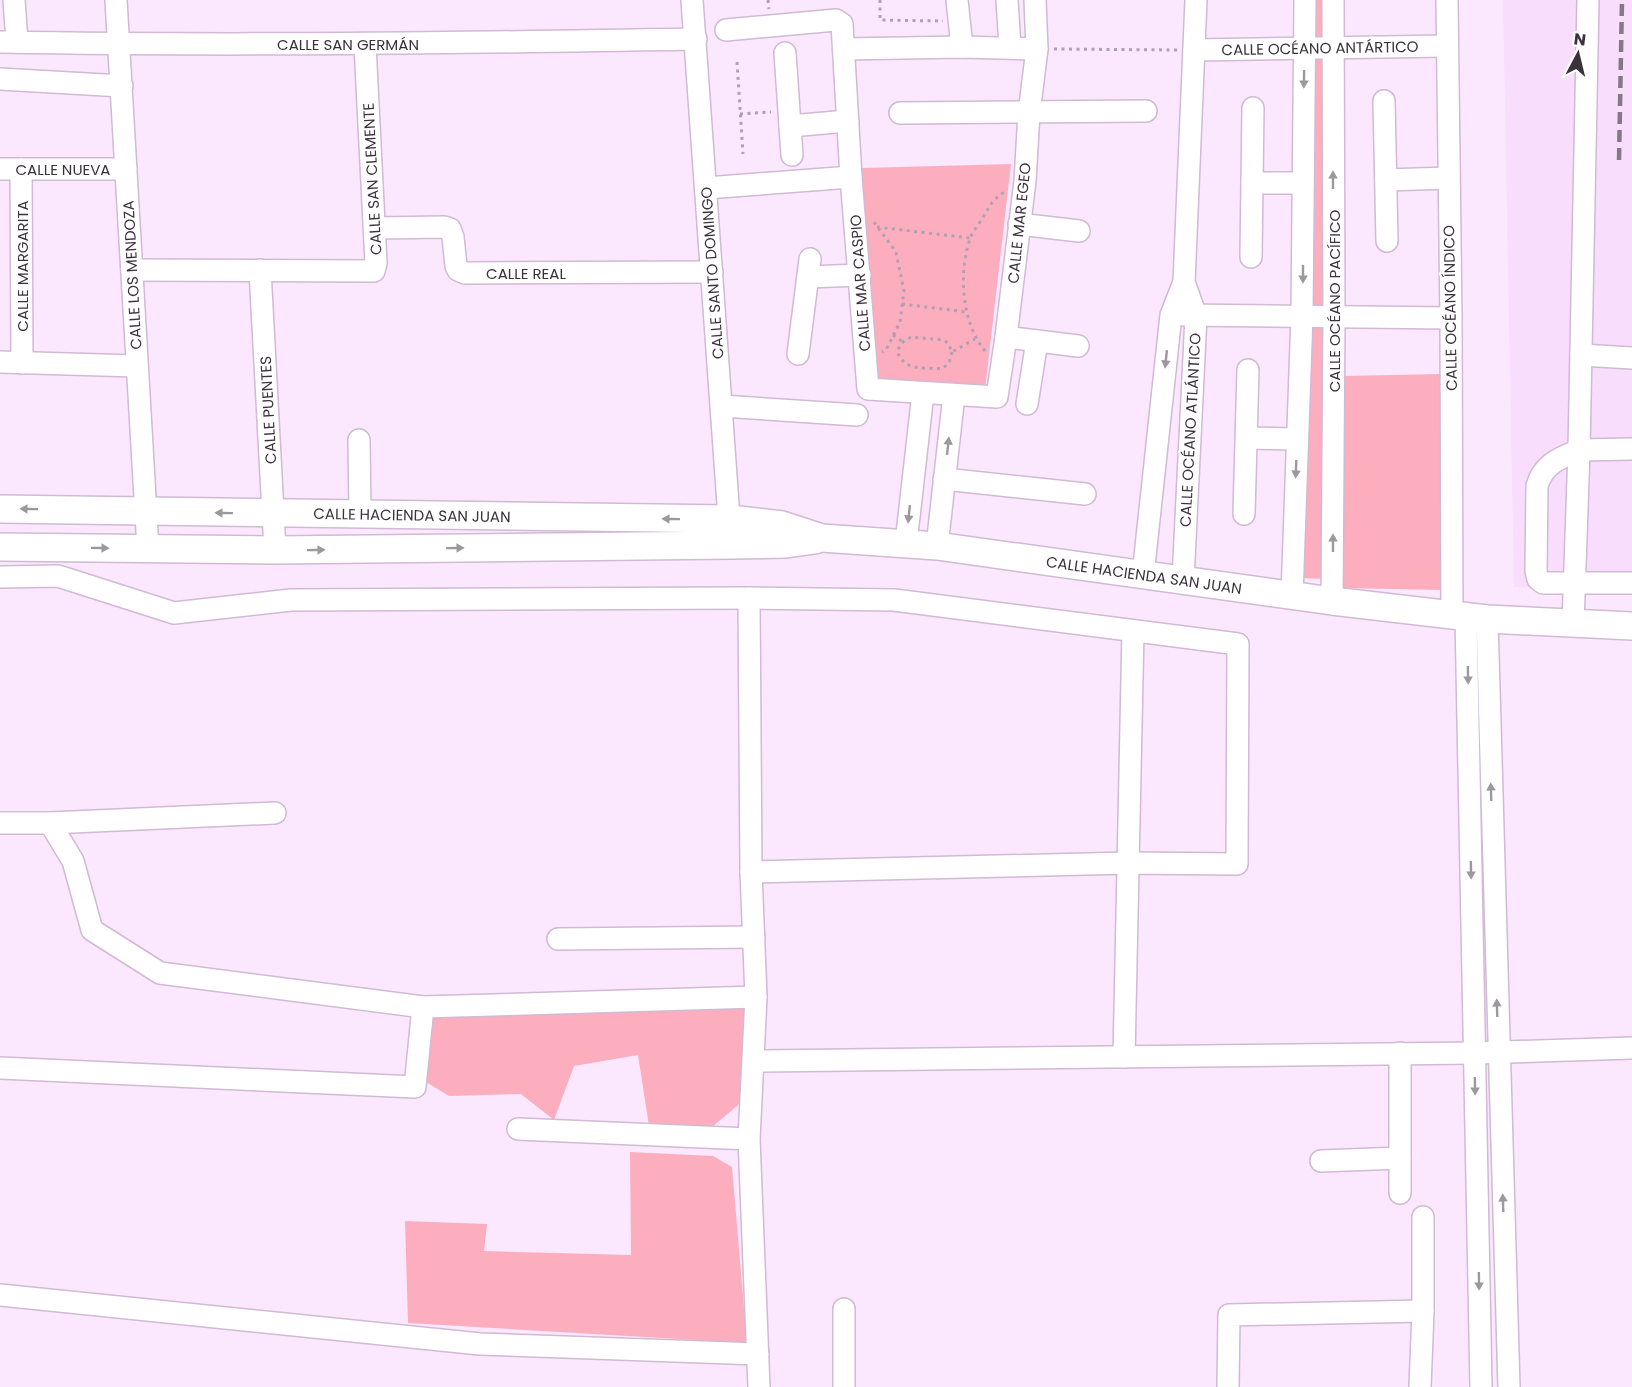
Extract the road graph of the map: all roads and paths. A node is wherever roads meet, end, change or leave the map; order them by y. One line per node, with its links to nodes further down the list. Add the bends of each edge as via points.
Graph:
1 (14, 0): 15 (street)
2 (116, 0): 16 (street, CALLE LOS MENDOZA)
3 (692, 0): 14 (street, CALLE SANTO DOMINGO)
4 (880, 0): 12 (path, via 880,20)
5 (1007, 0): 20 (street)
6 (1035, 0): 22 (street, CALLE MAR EGEO)
7 (1196, 0): 24 (street, CALLE OCÉANO ATLÁNTICO)
8 (1305, 0): 25 (street, CALLE OCÉANO PACÍFICO)
9 (1333, 0): 21 (street, CALLE OCÉANO PACÍFICO)
10 (1448, 0): 18 (street, CALLE OCÉANO ÍNDICO)
11 (1588, 0): 77 (street)
12 (958, 10): 19 (street)
13 (726, 30): 23 (street, via 836,20 842,24)
14 (696, 39): 17 (street, CALLE SAN GERMÁN); 48 (street, CALLE SANTO DOMINGO)
15 (8, 42): 16 (street, CALLE SAN GERMÁN)
16 (119, 45): 17 (street, CALLE SAN GERMÁN); 29 (street, CALLE LOS MENDOZA)
17 (365, 45): 52 (street, CALLE SAN CLEMENTE)
18 (1447, 46): 21 (street, CALLE OCÉANO ANTÁRTICO); 43 (street, CALLE OCÉANO ÍNDICO)
19 (962, 47): 20 (street); 23 (street)
20 (1010, 47): 22 (street)
21 (1333, 48): 25 (street, CALLE OCÉANO ANTÁRTICO); 67 (street, CALLE OCÉANO PACÍFICO, one-way to 21)
22 (1037, 49): 24 (path); 34 (street, CALLE MAR EGEO)
23 (844, 50): 37 (street, CALLE MAR CASPIO)
24 (1194, 50): 25 (street, CALLE OCÉANO ANTÁRTICO); 61 (street, CALLE OCÉANO ATLÁNTICO)
25 (1305, 50): 47 (street, CALLE OCÉANO PACÍFICO, one-way to 47)
26 (785, 53): 36 (street)
27 (737, 62): 35 (path)
28 (0, 79): 29 (street)
29 (122, 86): 41 (street, CALLE LOS MENDOZA)
30 (1384, 101): 44 (street)
31 (1253, 108): 46 (street)
32 (1146, 111): 34 (street)
33 (900, 113): 34 (street)
34 (1029, 113): 45 (street, CALLE MAR EGEO)
35 (740, 114): 36 (path); 38 (path)
36 (789, 118): 37 (street); 39 (street)
37 (848, 121): 42 (street, CALLE MAR CASPIO)
38 (743, 154)
39 (792, 155)
40 (10, 169): 41 (street, CALLE NUEVA); 81 (street, CALLE MARGARITA)
41 (126, 169): 57 (street, CALLE LOS MENDOZA)
42 (851, 177): 48 (street); 49 (street, CALLE MAR CASPIO)
43 (1448, 178): 44 (street); 68 (street, CALLE OCÉANO ÍNDICO)
44 (1386, 180): 55 (street)
45 (1025, 181): 50 (street, CALLE MAR EGEO); 54 (path, via 994,199)
46 (1252, 183): 47 (street); 56 (street)
47 (1303, 183): 66 (street, CALLE OCÉANO PACÍFICO, one-way to 66)
48 (706, 188): 59 (street, CALLE SANTO DOMINGO)
49 (854, 205): 51 (path); 60 (street, CALLE MAR CASPIO)
50 (1019, 224): 53 (street); 70 (street, CALLE MAR EGEO)
51 (877, 226): 54 (path); 62 (path, via 896,252 904,291)
52 (375, 228): 58 (street, CALLE SAN CLEMENTE, via 374,271); 59 (street, CALLE REAL, via 450,229 456,266 465,273)
53 (1079, 231)
54 (970, 238): 63 (path, via 962,273)
55 (1388, 241)
56 (1251, 257)
57 (132, 270): 58 (street); 82 (street, CALLE LOS MENDOZA)
58 (260, 270): 100 (street, CALLE PUENTES)
59 (712, 273): 89 (street, CALLE SANTO DOMINGO)
60 (860, 275): 76 (street, via 809,268); 80 (street, CALLE MAR CASPIO)
61 (1184, 282): 64 (street, CALLE OCÉANO ATLÁNTICO); 65 (street, CALLE OCÉANO ATLÁNTICO)
62 (902, 304): 63 (path); 69 (path, via 900,322)
63 (967, 312): 71 (path)
64 (1171, 315): 65 (street); 109 (street, CALLE OCÉANO ATLÁNTICO, one-way to 109)
65 (1196, 316): 66 (street); 111 (street, CALLE OCÉANO ATLÁNTICO)
66 (1302, 316): 67 (street); 92 (street, CALLE OCÉANO PACÍFICO)
67 (1334, 316): 68 (street); 116 (street, CALLE OCÉANO PACÍFICO, one-way to 67)
68 (1451, 318): 117 (street, CALLE OCÉANO ÍNDICO)
69 (893, 335): 73 (path); 80 (path, via 886,350)
70 (1006, 337): 72 (street); 84 (street, CALLE MAR EGEO)
71 (975, 339): 75 (path); 84 (path)
72 (1036, 341): 74 (street); 88 (street)
73 (903, 342): 75 (path, via 911,337 943,340); 75 (path, via 897,351 908,366 942,369 950,363)
74 (1078, 346)
75 (952, 352)
76 (798, 354)
77 (1581, 355): 78 (street); 95 (street)
78 (1632, 358)
79 (0, 362): 81 (street)
80 (865, 362): 85 (street, CALLE MAR CASPIO, via 868,388)
81 (22, 363): 82 (street)
82 (136, 366): 99 (street, CALLE LOS MENDOZA)
83 (1248, 370): 91 (street)
84 (1001, 371): 87 (street, CALLE MAR EGEO)
85 (923, 393): 86 (street, CALLE MAR CASPIO); 104 (street, one-way to 104)
86 (954, 395): 87 (street, CALLE MAR CASPIO); 96 (street, one-way to 86)
87 (997, 397)
88 (1027, 404)
89 (722, 406): 90 (street); 103 (street, CALLE SANTO DOMINGO)
90 (857, 415)
91 (1247, 438): 92 (street); 102 (street)
92 (1297, 439): 114 (street, CALLE OCÉANO PACÍFICO, one-way to 114)
93 (359, 440): 101 (street)
94 (1632, 449): 95 (street)
95 (1579, 450): 113 (street); 113 (street, via 1550,465 1540,474 1538,486 1538,579 1544,583)
96 (944, 479): 97 (street); 105 (street)
97 (1085, 494)
98 (0, 509): 99 (main road, CALLE HACIENDA SAN JUAN, one-way to 98)
99 (144, 512): 100 (main road, CALLE HACIENDA SAN JUAN, one-way to 99); 107 (street, CALLE LOS MENDOZA)
100 (273, 514): 101 (main road, CALLE HACIENDA SAN JUAN); 108 (street, CALLE PUENTES)
101 (360, 514): 103 (main road, CALLE HACIENDA SAN JUAN, one-way to 101)
102 (1244, 514)
103 (730, 532): 104 (main road, CALLE HACIENDA SAN JUAN, via 782,525 822,538); 108 (main road, CALLE HACIENDA SAN JUAN, one-way to 103)
104 (906, 543): 105 (main road, CALLE HACIENDA SAN JUAN)
105 (937, 546): 109 (main road, CALLE HACIENDA SAN JUAN)
106 (0, 547): 107 (main road, CALLE HACIENDA SAN JUAN, one-way to 107)
107 (148, 549): 108 (main road, CALLE HACIENDA SAN JUAN)
108 (275, 550)
109 (1143, 575): 111 (main road, CALLE HACIENDA SAN JUAN)
110 (0, 577): 115 (street, via 58,576 174,614 291,600)
111 (1183, 580): 114 (main road, CALLE HACIENDA SAN JUAN)
112 (1632, 583): 113 (street)
113 (1575, 584): 118 (street)
114 (1292, 596): 116 (main road, CALLE HACIENDA SAN JUAN)
115 (749, 598): 120 (street, via 894,600); 125 (street)
116 (1332, 601): 117 (main road, CALLE HACIENDA SAN JUAN)
117 (1468, 617): 118 (main road, CALLE HACIENDA SAN JUAN); 132 (street, one-way to 132); 133 (street, one-way to 117)
118 (1573, 624): 119 (main road, CALLE HACIENDA SAN JUAN)
119 (1632, 626)
120 (1133, 631): 124 (street); 124 (street, via 1238,644 1237,864)
121 (275, 813): 123 (street)
122 (0, 823): 123 (street)
123 (50, 823): 129 (street, via 73,861 92,930 160,973)
124 (1128, 863): 125 (street); 134 (street)
125 (752, 872): 126 (street)
126 (754, 937): 127 (street); 128 (street)
127 (558, 939)
128 (756, 997): 129 (street); 135 (street)
129 (423, 1007): 136 (street, via 415,1087)
130 (1632, 1048): 133 (street)
131 (1400, 1053): 132 (street); 134 (street); 139 (street)
132 (1475, 1053): 133 (street); 151 (street, one-way to 151)
133 (1498, 1053): 152 (street, one-way to 133)
134 (1124, 1057): 135 (street)
135 (754, 1061): 138 (street)
136 (0, 1068)
137 (518, 1130): 138 (street)
138 (749, 1138): 146 (street)
139 (1400, 1158): 140 (street); 141 (street)
140 (1321, 1161)
141 (1400, 1193)
142 (1423, 1217): 145 (street)
143 (0, 1295): 146 (street, via 480,1344)
144 (844, 1309): 148 (street)
145 (1423, 1311): 149 (street, via 1229,1315); 150 (street)
146 (758, 1354): 147 (street)
147 (759, 1387)
148 (844, 1387)
149 (1228, 1387)
150 (1420, 1387)
151 (1481, 1387)
152 (1509, 1387)

